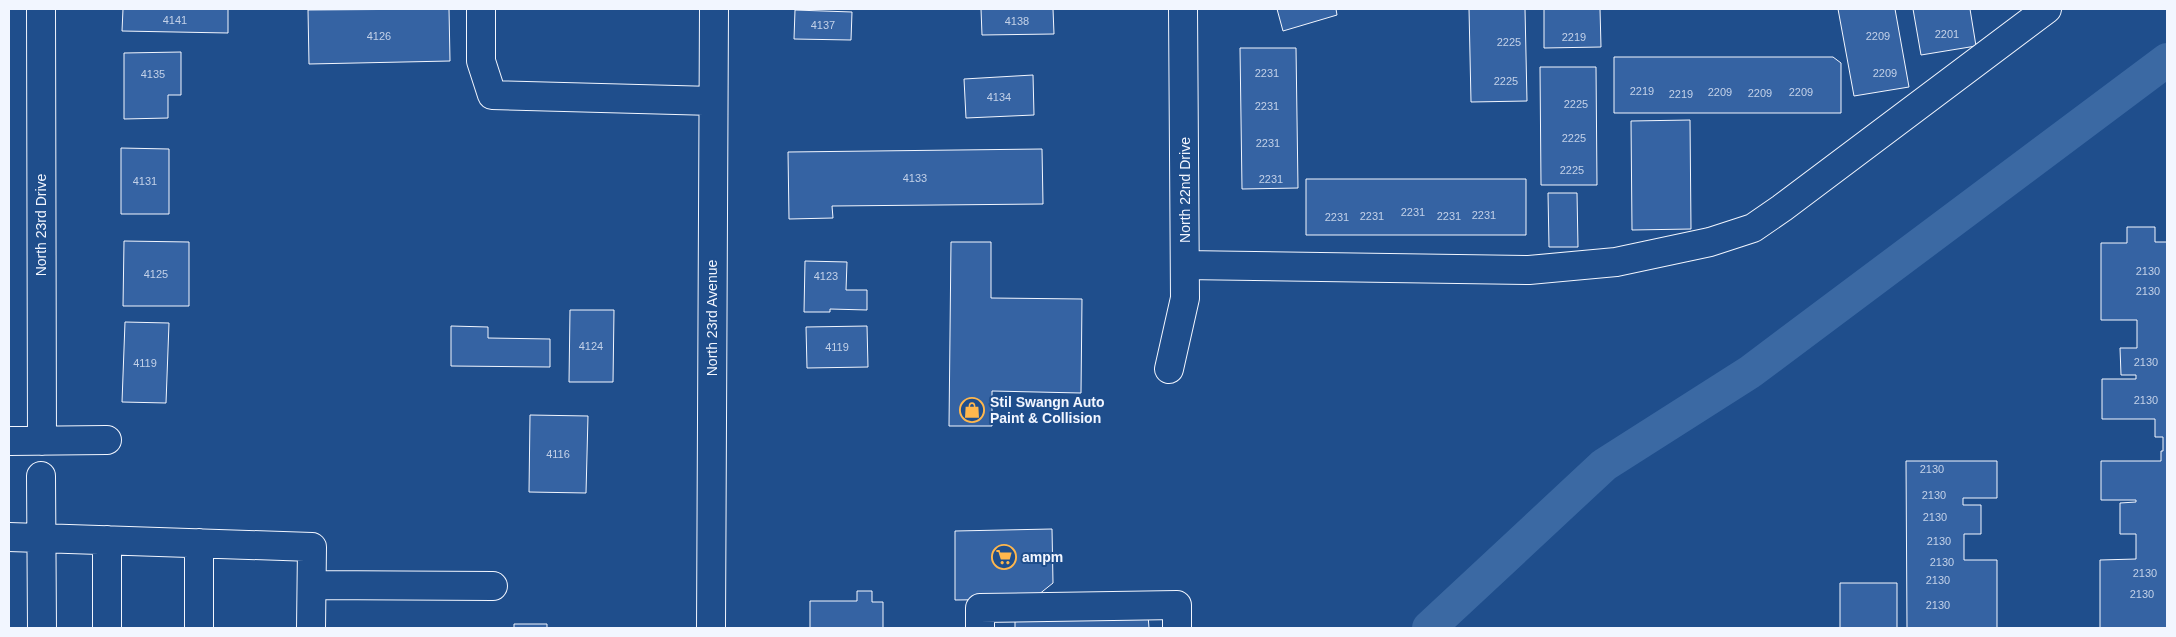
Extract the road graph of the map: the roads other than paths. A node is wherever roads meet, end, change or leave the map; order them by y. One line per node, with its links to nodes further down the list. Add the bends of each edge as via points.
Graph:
1 (41, 9): 11 (street, North 23rd Drive)
2 (481, 9): 6 (street, via 481,61 492,95)
3 (714, 9): 6 (street, North 23rd Avenue)
4 (1184, 9): 7 (street, North 22nd Drive)
5 (2048, 9): 7 (street, via 1753,228 1710,242 1616,262 1529,270)
6 (713, 101): 23 (street, North 23rd Avenue)
7 (1185, 265): 8 (street, North 22nd Drive, via 1185,298)
8 (1168, 368)
9 (107, 440): 11 (street)
10 (9, 441): 11 (street)
11 (42, 441)
12 (41, 476): 14 (street)
13 (9, 537): 14 (street)
14 (42, 537): 15 (street); 19 (street)
15 (108, 540): 16 (street); 20 (street)
16 (199, 543): 17 (street, via 312,547); 21 (street)
17 (312, 585): 18 (street); 22 (street)
18 (493, 586)
19 (42, 628)
20 (107, 628)
21 (199, 628)
22 (311, 628)
23 (711, 628)
24 (980, 628): 25 (street, via 980,608 1177,605)
25 (1177, 628)

